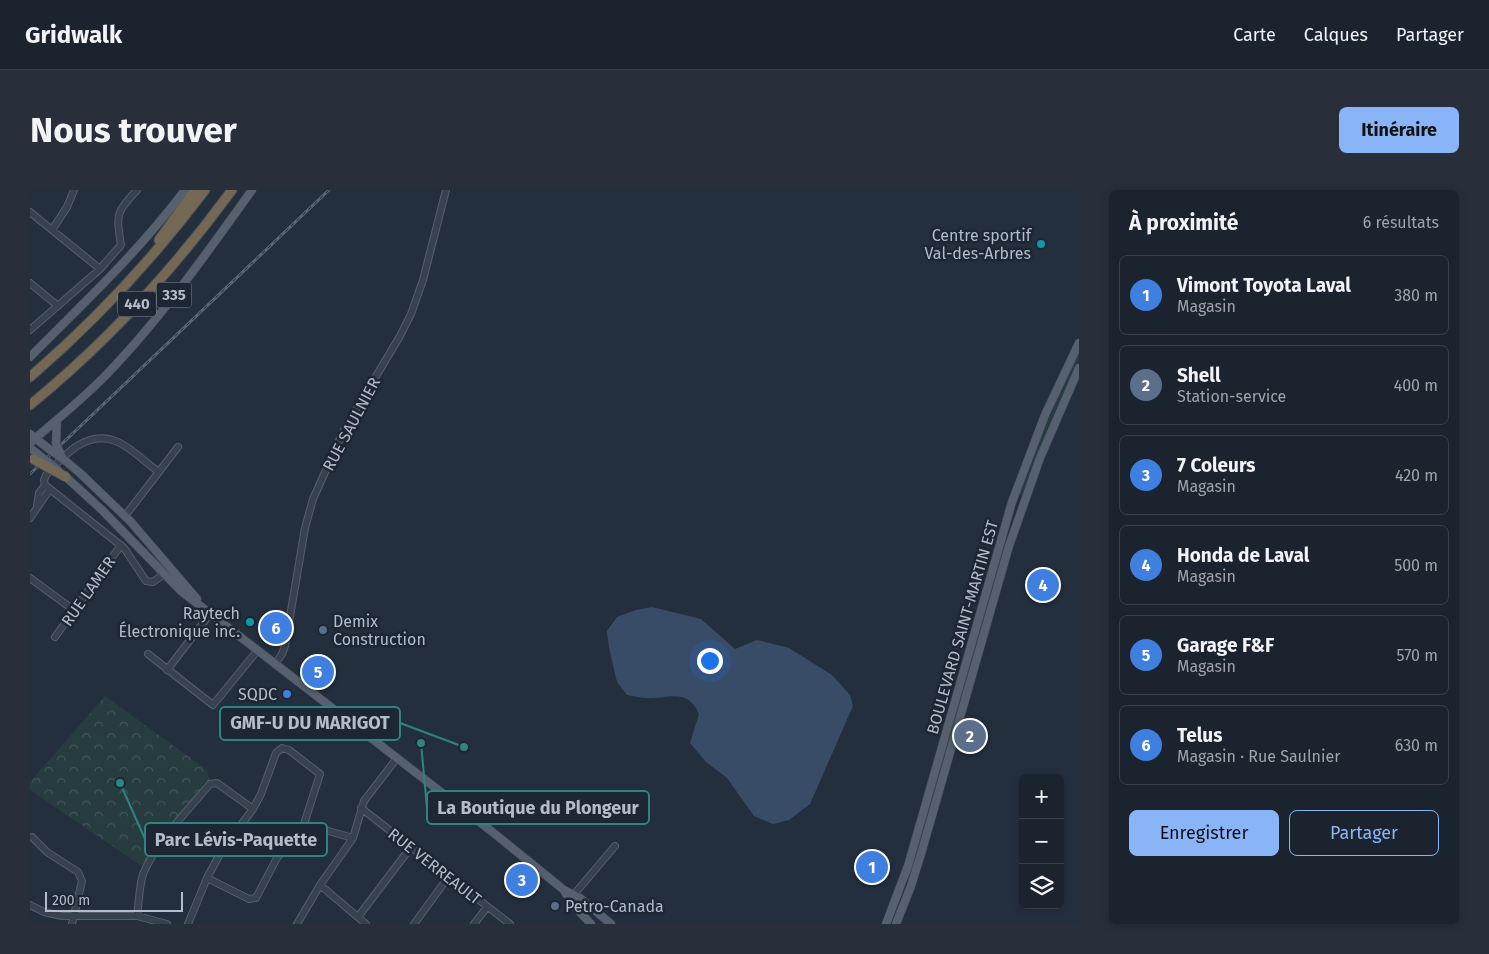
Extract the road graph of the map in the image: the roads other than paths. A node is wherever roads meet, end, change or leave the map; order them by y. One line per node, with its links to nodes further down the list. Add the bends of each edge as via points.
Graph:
1 (74, 190): 10 (street, via 68,207)
2 (137, 190): 11 (street, via 122,206 117,220 121,245)
3 (185, 190): 15 (main road, via 120,267)
4 (194, 190): 12 (highway)
5 (206, 190): 12 (highway, 440)
6 (232, 190): 22 (highway, 440, via 148,292 95,347)
7 (252, 190): 23 (main road, 335, via 133,346 95,386)
8 (446, 190): 42 (street, RUE SAULNIER, via 411,314 340,438 313,499 285,646)
9 (30, 212): 10 (street)
10 (52, 230): 11 (street)
11 (100, 269): 14 (street)
12 (128, 283): 21 (highway, 440)
13 (30, 284): 14 (street)
14 (58, 306): 16 (street)
15 (63, 324): 18 (main road); 19 (main road)
16 (30, 330)
17 (1079, 343): 70 (main road, BOULEVARD SAINT-MARTIN EST, via 1045,415 1012,502 908,866)
18 (30, 349)
19 (30, 357)
20 (1079, 368): 71 (main road, BOULEVARD SAINT-MARTIN EST, via 1052,428 1005,559 921,854)
21 (30, 377)
22 (30, 405)
23 (56, 420): 24 (main road); 28 (main road, bridge, via 55,439)
24 (32, 438): 28 (main road, bridge)
25 (178, 447): 29 (street)
26 (30, 448): 30 (main road, bridge)
27 (30, 458): 30 (highway, bridge)
28 (62, 458): 32 (main road, bridge)
29 (160, 472): 31 (street, via 120,444 97,439 70,451 44,477); 32 (street)
30 (66, 477): 35 (main road, via 97,504)
31 (47, 487): 33 (street); 34 (street)
32 (125, 516): 38 (main road)
33 (30, 518)
34 (121, 545): 35 (street, via 146,581 153,582); 37 (street, RUE LAMER)
35 (164, 574): 38 (main road)
36 (30, 578): 37 (street)
37 (74, 611): 39 (street, RUE LAMER)
38 (210, 614): 40 (main road); 43 (street)
39 (55, 637)
40 (257, 651): 42 (main road); 43 (street, via 213,705)
41 (148, 654): 43 (street)
42 (275, 664): 44 (main road)
43 (167, 670)
44 (397, 758): 45 (street); 55 (main road)
45 (361, 808): 49 (street); 51 (street, RUE VERREAULT)
46 (252, 809): 47 (street, via 276,753 282,748 289,750 320,774); 53 (street); 58 (street, via 217,784 210,784 174,827 142,876)
47 (304, 824): 49 (street); 53 (street, via 277,858 256,898 249,899)
48 (32, 837): 60 (street, via 46,852 81,876)
49 (353, 838): 54 (street)
50 (615, 846): 55 (street)
51 (411, 847): 52 (street, RUE VERREAULT); 59 (street)
52 (449, 876): 57 (street, RUE VERREAULT); 65 (street)
53 (206, 878): 62 (street)
54 (320, 886): 59 (street); 63 (street)
55 (572, 897): 68 (main road); 69 (main road, via 580,898)
56 (30, 905): 60 (street)
57 (487, 907): 66 (street); 67 (street, RUE VERREAULT)
58 (137, 916): 60 (street); 61 (street)
59 (358, 917): 64 (street)
60 (73, 921)
61 (167, 924)
62 (188, 924)
63 (297, 924)
64 (366, 924)
65 (414, 924)
66 (474, 924)
67 (510, 924)
68 (591, 924)
69 (611, 924)
70 (886, 924)
71 (896, 924)

